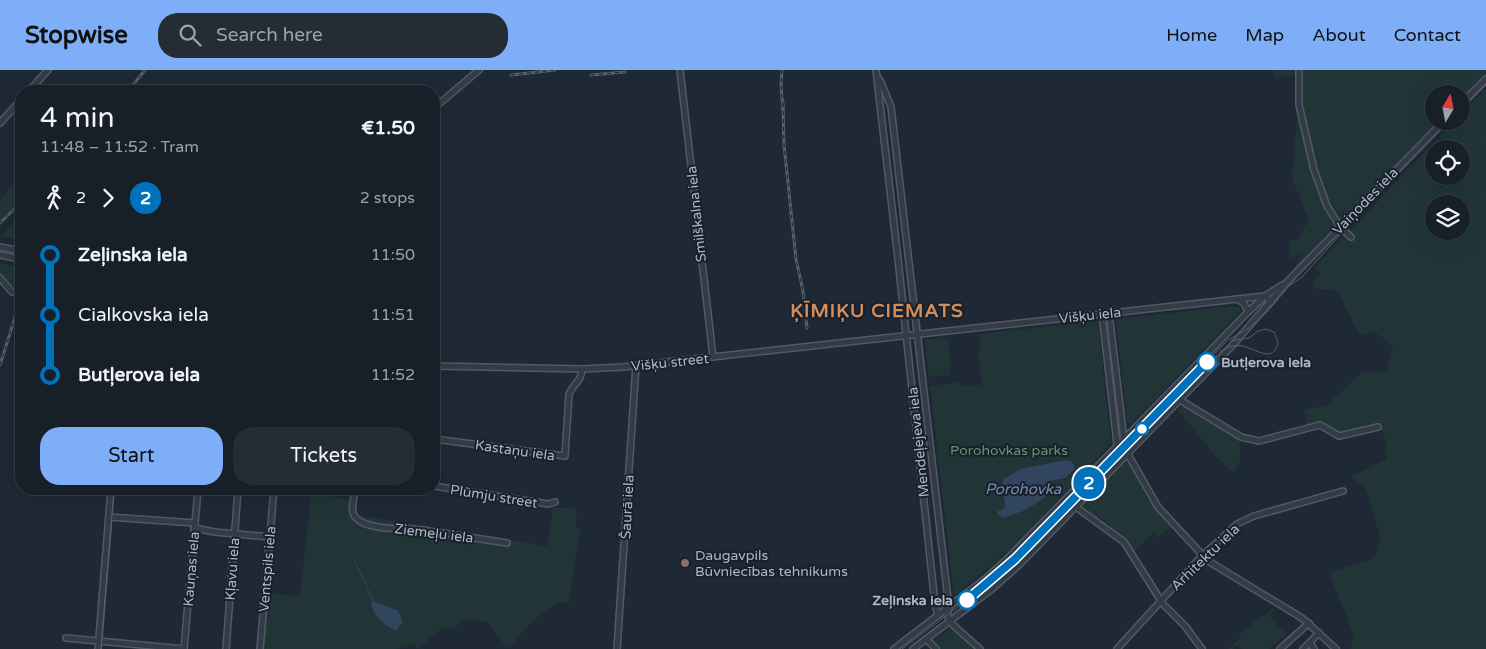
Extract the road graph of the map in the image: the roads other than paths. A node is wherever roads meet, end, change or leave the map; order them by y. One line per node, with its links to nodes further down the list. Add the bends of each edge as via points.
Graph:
1 (48, 70): 7 (street)
2 (479, 70): 9 (street)
3 (680, 70): 38 (street, Smilškalna iela)
4 (1299, 70): 17 (street, via 1299,105 1314,170 1327,206)
5 (876, 73): 10 (street, Mendeļejeva iela); 12 (street, Mendeļejeva iela)
6 (1486, 79): 8 (street)
7 (34, 85)
8 (1470, 95)
9 (440, 103)
10 (891, 106): 12 (street); 15 (street, Mendeļejeva iela)
11 (15, 107): 13 (street)
12 (880, 107): 16 (street, Mendeļejeva iela)
13 (0, 123)
14 (1435, 130): 17 (street, Vaiņodes iela)
15 (904, 212): 16 (street); 23 (street, Mendeļejeva iela)
16 (893, 213): 24 (street, Mendeļejeva iela)
17 (1340, 227): 18 (street); 26 (street, Vaiņodes iela)
18 (1351, 237)
19 (0, 248): 20 (street)
20 (15, 250)
21 (0, 255): 22 (street)
22 (15, 258)
23 (909, 258): 24 (street, via 904,261); 36 (street, Mendeļejeva iela)
24 (898, 259): 37 (street, Mendeļejeva iela)
25 (0, 278): 27 (street)
26 (1287, 282): 30 (street); 32 (street)
27 (4, 283): 28 (street); 29 (street)
28 (0, 289)
29 (12, 292)
30 (1265, 296): 31 (street, Višķu iela); 32 (street); 33 (street)
31 (1237, 299): 33 (street); 34 (street, Višķu iela)
32 (1271, 302): 42 (street)
33 (1248, 312): 45 (street)
34 (1109, 313): 35 (street, Višķu iela); 45 (street)
35 (1102, 314): 36 (street, Višķu iela); 46 (street)
36 (918, 334): 37 (street, Višķu iela); 64 (street, Mendeļejeva iela)
37 (906, 335): 38 (street, Višķu street); 65 (street, Mendeļejeva iela)
38 (713, 357): 39 (street, Višķu street)
39 (636, 365): 41 (street, Višķu street); 78 (street, Šaurā iela)
40 (440, 366): 41 (street, Višķu street)
41 (582, 369): 44 (street, Kastaņu iela, via 582,378 569,394 565,456)
42 (1180, 400): 43 (street, via 1244,438 1259,441 1320,425 1339,436); 47 (street)
43 (1378, 427)
44 (440, 440)
45 (1125, 443): 46 (street); 47 (street)
46 (1119, 446): 64 (street, via 1007,559)
47 (1128, 453): 56 (street); 62 (street, via 1158,507)
48 (440, 487): 55 (street, Plūmju street, via 548,504)
49 (1343, 491): 62 (street, Arhitektu iela, via 1242,521)
50 (111, 495): 57 (street)
51 (198, 495): 58 (street, Kauņas iela)
52 (238, 495): 59 (street, Kļavu iela)
53 (274, 495): 60 (street, Ventspils iela)
54 (355, 495): 61 (street, Ziemeļu iela, via 352,512 361,523)
55 (555, 502)
56 (1076, 507): 63 (street, via 1124,542); 67 (street, via 1020,564)
57 (109, 516): 58 (street); 72 (street)
58 (195, 526): 59 (street); 75 (street, Kauņas iela)
59 (235, 534): 60 (street); 76 (street, Kļavu iela)
60 (270, 537): 77 (street, Ventspils iela)
61 (507, 543)
62 (1203, 555): 63 (street, Arhitektu iela); 68 (street)
63 (1162, 600): 83 (street, Arhitektu iela); 84 (street)
64 (949, 608): 65 (street); 66 (street, Mendeļejeva iela)
65 (938, 615): 66 (street); 79 (street)
66 (947, 615): 67 (street)
67 (950, 621): 71 (street); 82 (street)
68 (1309, 623): 69 (street); 85 (street)
69 (1320, 633): 73 (street); 88 (street)
70 (66, 638): 72 (street)
71 (926, 639): 80 (street); 81 (street)
72 (99, 642): 74 (street); 75 (street)
73 (1310, 643): 86 (street); 87 (street)
74 (98, 649)
75 (184, 649)
76 (226, 649)
77 (260, 649)
78 (617, 649)
79 (894, 649)
80 (913, 649)
81 (936, 649)
82 (980, 649)
83 (1117, 649)
84 (1202, 649)
85 (1280, 649)
86 (1303, 649)
87 (1314, 649)
88 (1336, 649)

